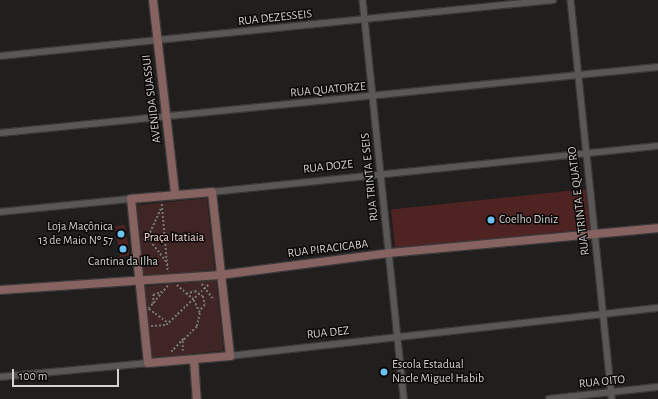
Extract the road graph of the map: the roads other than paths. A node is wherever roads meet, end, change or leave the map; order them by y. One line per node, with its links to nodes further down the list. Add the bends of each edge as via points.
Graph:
1 (153, 0): 6 (street, AVENIDA SUASSUI)
2 (363, 0): 5 (street, RUA TRINTA E SEIS)
3 (553, 0): 5 (street, RUA DEZESSEIS)
4 (570, 0): 9 (street, RUA TRINTA E QUATRO)
5 (365, 20): 6 (street, RUA DEZESSEIS); 10 (street, RUA TRINTA E SEIS)
6 (157, 42): 7 (street, RUA DEZESSEIS); 11 (street, AVENIDA SUASSUI)
7 (0, 56)
8 (658, 68): 9 (street, RUA QUATORZE)
9 (577, 74): 10 (street, RUA QUATORZE); 14 (street, RUA TRINTA E QUATRO)
10 (372, 97): 11 (street, RUA QUATORZE); 15 (street, RUA TRINTA E SEIS)
11 (166, 116): 12 (street, RUA QUATORZE); 17 (street, AVENIDA SUASSUI)
12 (0, 133)
13 (658, 146): 14 (street, RUA DOZE)
14 (584, 153): 15 (street, RUA DOZE); 21 (street, RUA TRINTA E QUATRO)
15 (382, 173): 16 (street, RUA DOZE); 22 (street, RUA TRINTA E SEIS)
16 (212, 192): 17 (street, RUA DOZE); 23 (street)
17 (175, 194): 18 (street, RUA DOZE)
18 (132, 199): 19 (street, RUA DOZE); 24 (street)
19 (0, 212)
20 (658, 228): 21 (street, RUA PIRACICABA)
21 (594, 234): 22 (street, RUA PIRACICABA); 27 (street, RUA TRINTA E QUATRO)
22 (389, 253): 23 (street, RUA PIRACICABA); 28 (street, RUA TRINTA E SEIS)
23 (220, 275): 24 (street, RUA PIRACICABA, via 169,282); 29 (street)
24 (140, 280): 25 (street, RUA PIRACICABA); 31 (street)
25 (0, 290)
26 (658, 308): 27 (street, RUA DEZ)
27 (602, 312): 28 (street, RUA DEZ); 34 (street, RUA TRINTA E QUATRO)
28 (398, 337): 29 (street, RUA DEZ); 36 (street, RUA TRINTA E SEIS)
29 (230, 356): 30 (street, RUA DEZ)
30 (194, 360): 31 (street, RUA DEZ); 35 (street)
31 (148, 363): 32 (street, RUA DEZ)
32 (0, 377)
33 (658, 386): 34 (street, RUA OITO)
34 (611, 392): 37 (street, RUA OITO); 38 (street, RUA TRINTA E QUATRO)
35 (197, 399)
36 (404, 399)
37 (549, 399)
38 (612, 399)

